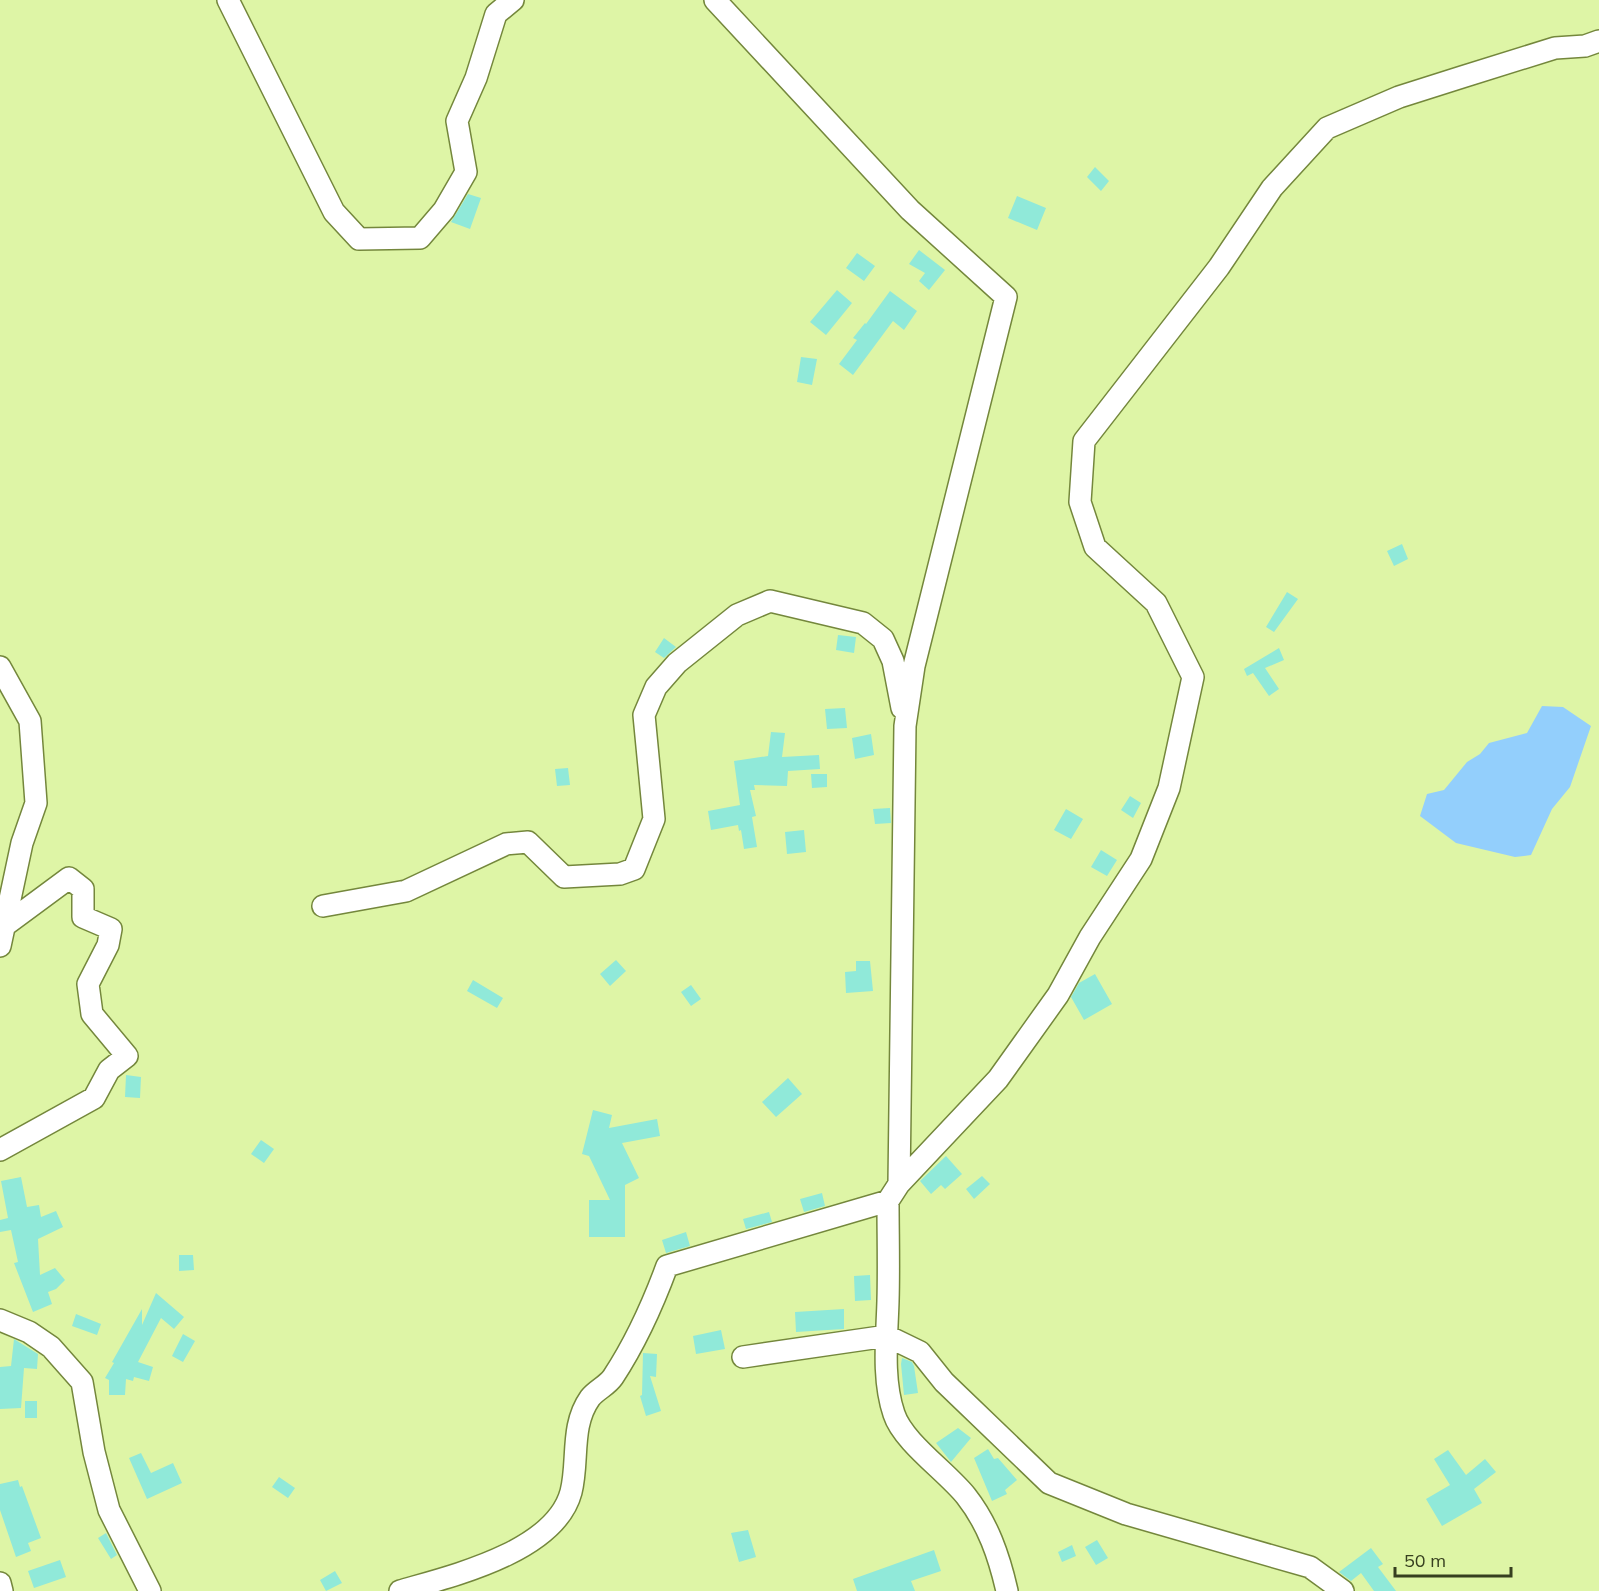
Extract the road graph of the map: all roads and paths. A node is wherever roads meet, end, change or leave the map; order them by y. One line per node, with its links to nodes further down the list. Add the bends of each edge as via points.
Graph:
1 (228, 0): 2 (street, via 334,212 359,239 420,238 444,210 466,172 457,121 476,78 496,14)
2 (513, 0)
3 (715, 0): 6 (street, via 910,210 1006,297 914,666)
4 (1599, 41): 10 (street, via 1555,48 1462,76 1399,97 1327,128 1272,188 1219,267 1084,441 1080,502 1095,547 1156,603 1193,677 1169,789 1141,859 1058,995 998,1079)
5 (0, 667): 8 (street, via 30,721 36,803 22,843)
6 (905, 726): 7 (street, via 894,661 883,639 863,623 770,601 737,615 677,663 656,687 644,715 654,819 634,869 620,874 564,877 528,842 506,844 406,891); 10 (street)
7 (323, 906)
8 (2, 936): 9 (street, via 69,878 83,890 83,917 111,929 108,945 88,984 92,1014 127,1056 109,1070 94,1098)
9 (0, 1150)
10 (894, 1192): 12 (street); 17 (street, via 667,1266 652,1307 612,1379 590,1398 578,1427 571,1492 559,1519 537,1538 480,1568)
11 (0, 1320): 16 (street, via 51,1347 82,1382 109,1510)
12 (887, 1336): 13 (street); 18 (street, via 887,1380 894,1416 912,1442 965,1495 987,1529); 19 (street, via 920,1352 944,1382 1049,1483 1126,1514 1310,1567)
13 (743, 1357)
14 (0, 1583): 15 (street)
15 (2, 1591)
16 (150, 1591)
17 (400, 1591)
18 (1007, 1591)
19 (1342, 1591)

